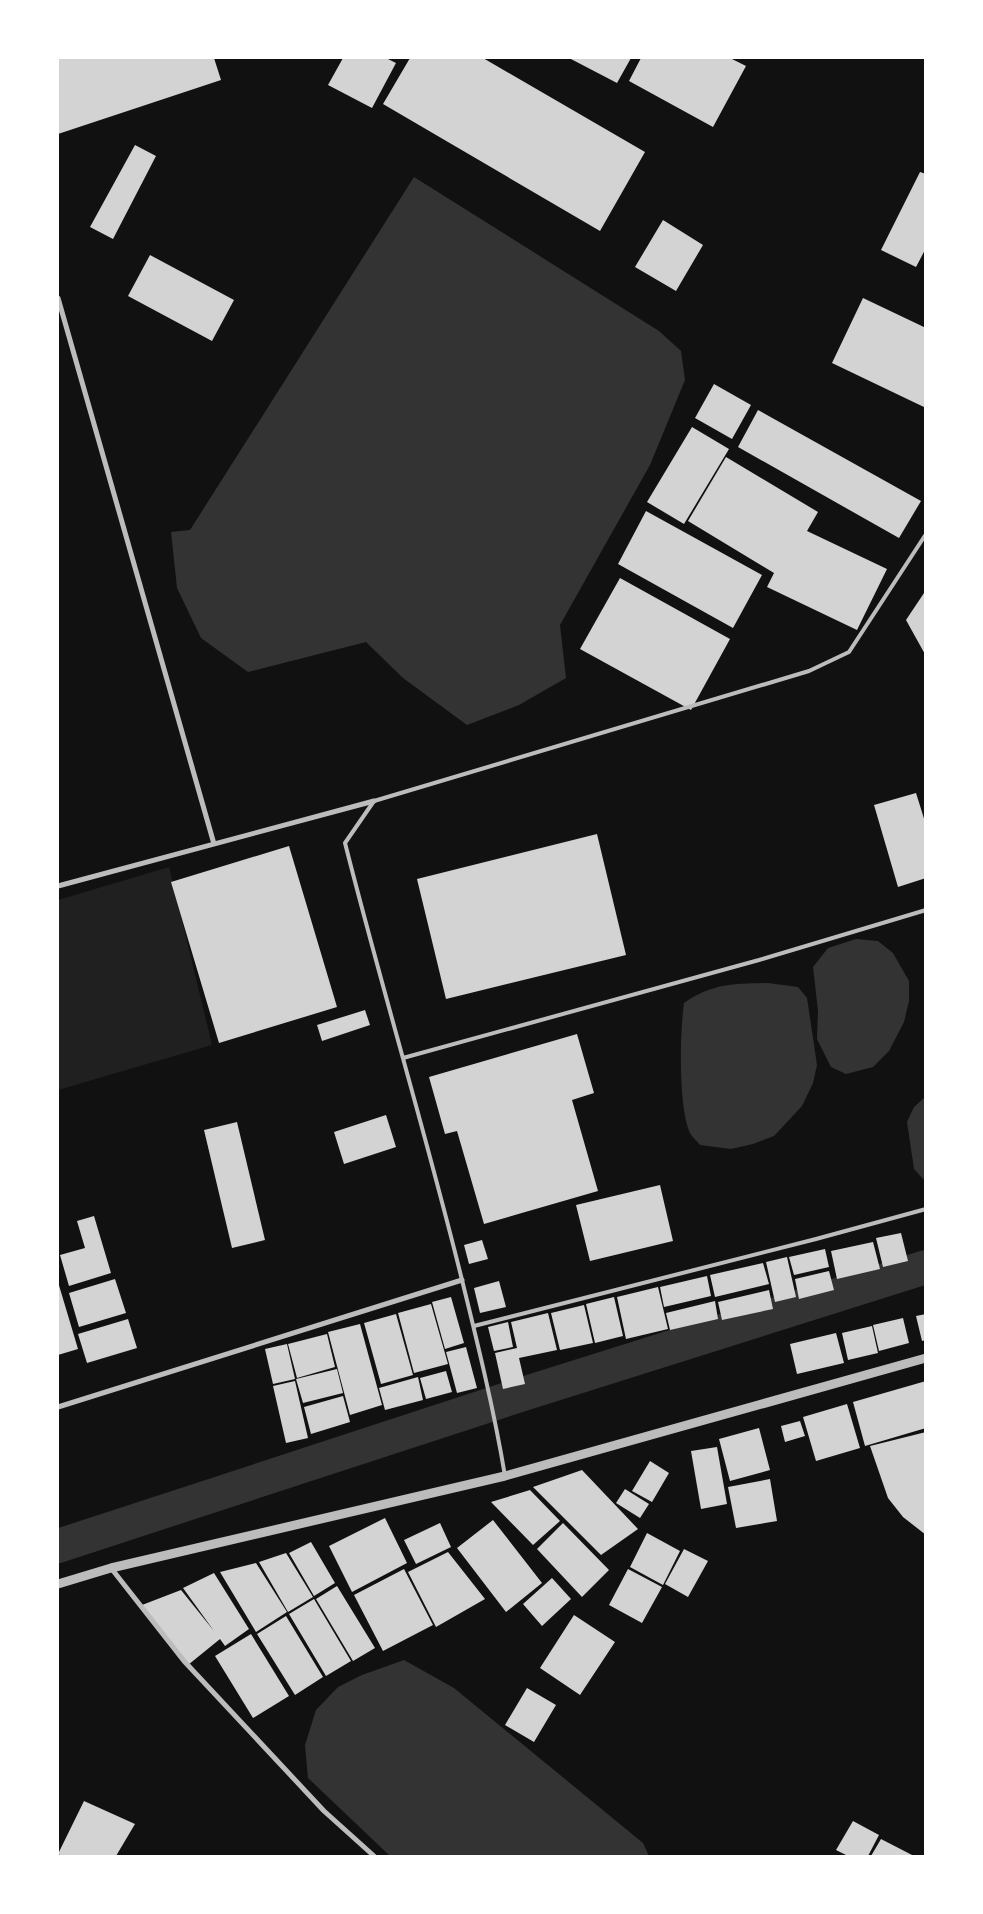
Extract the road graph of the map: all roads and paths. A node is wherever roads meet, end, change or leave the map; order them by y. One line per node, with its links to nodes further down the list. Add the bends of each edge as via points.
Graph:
1 (58, 298): 4 (street)
2 (926, 534): 3 (lane, via 849,652 809,672)
3 (374, 801): 4 (street); 7 (lane, via 345,843 372,951)
4 (214, 844): 5 (street)
5 (58, 886)
6 (926, 910): 7 (lane, via 759,960)
7 (404, 1058): 9 (lane)
8 (926, 1209): 10 (lane)
9 (462, 1280): 10 (lane); 12 (street)
10 (474, 1326): 13 (lane)
11 (926, 1358): 13 (street)
12 (58, 1407)
13 (505, 1476): 14 (street)
14 (111, 1568): 15 (street); 16 (street, via 184,1661 324,1811)
15 (58, 1584)
16 (374, 1856)

